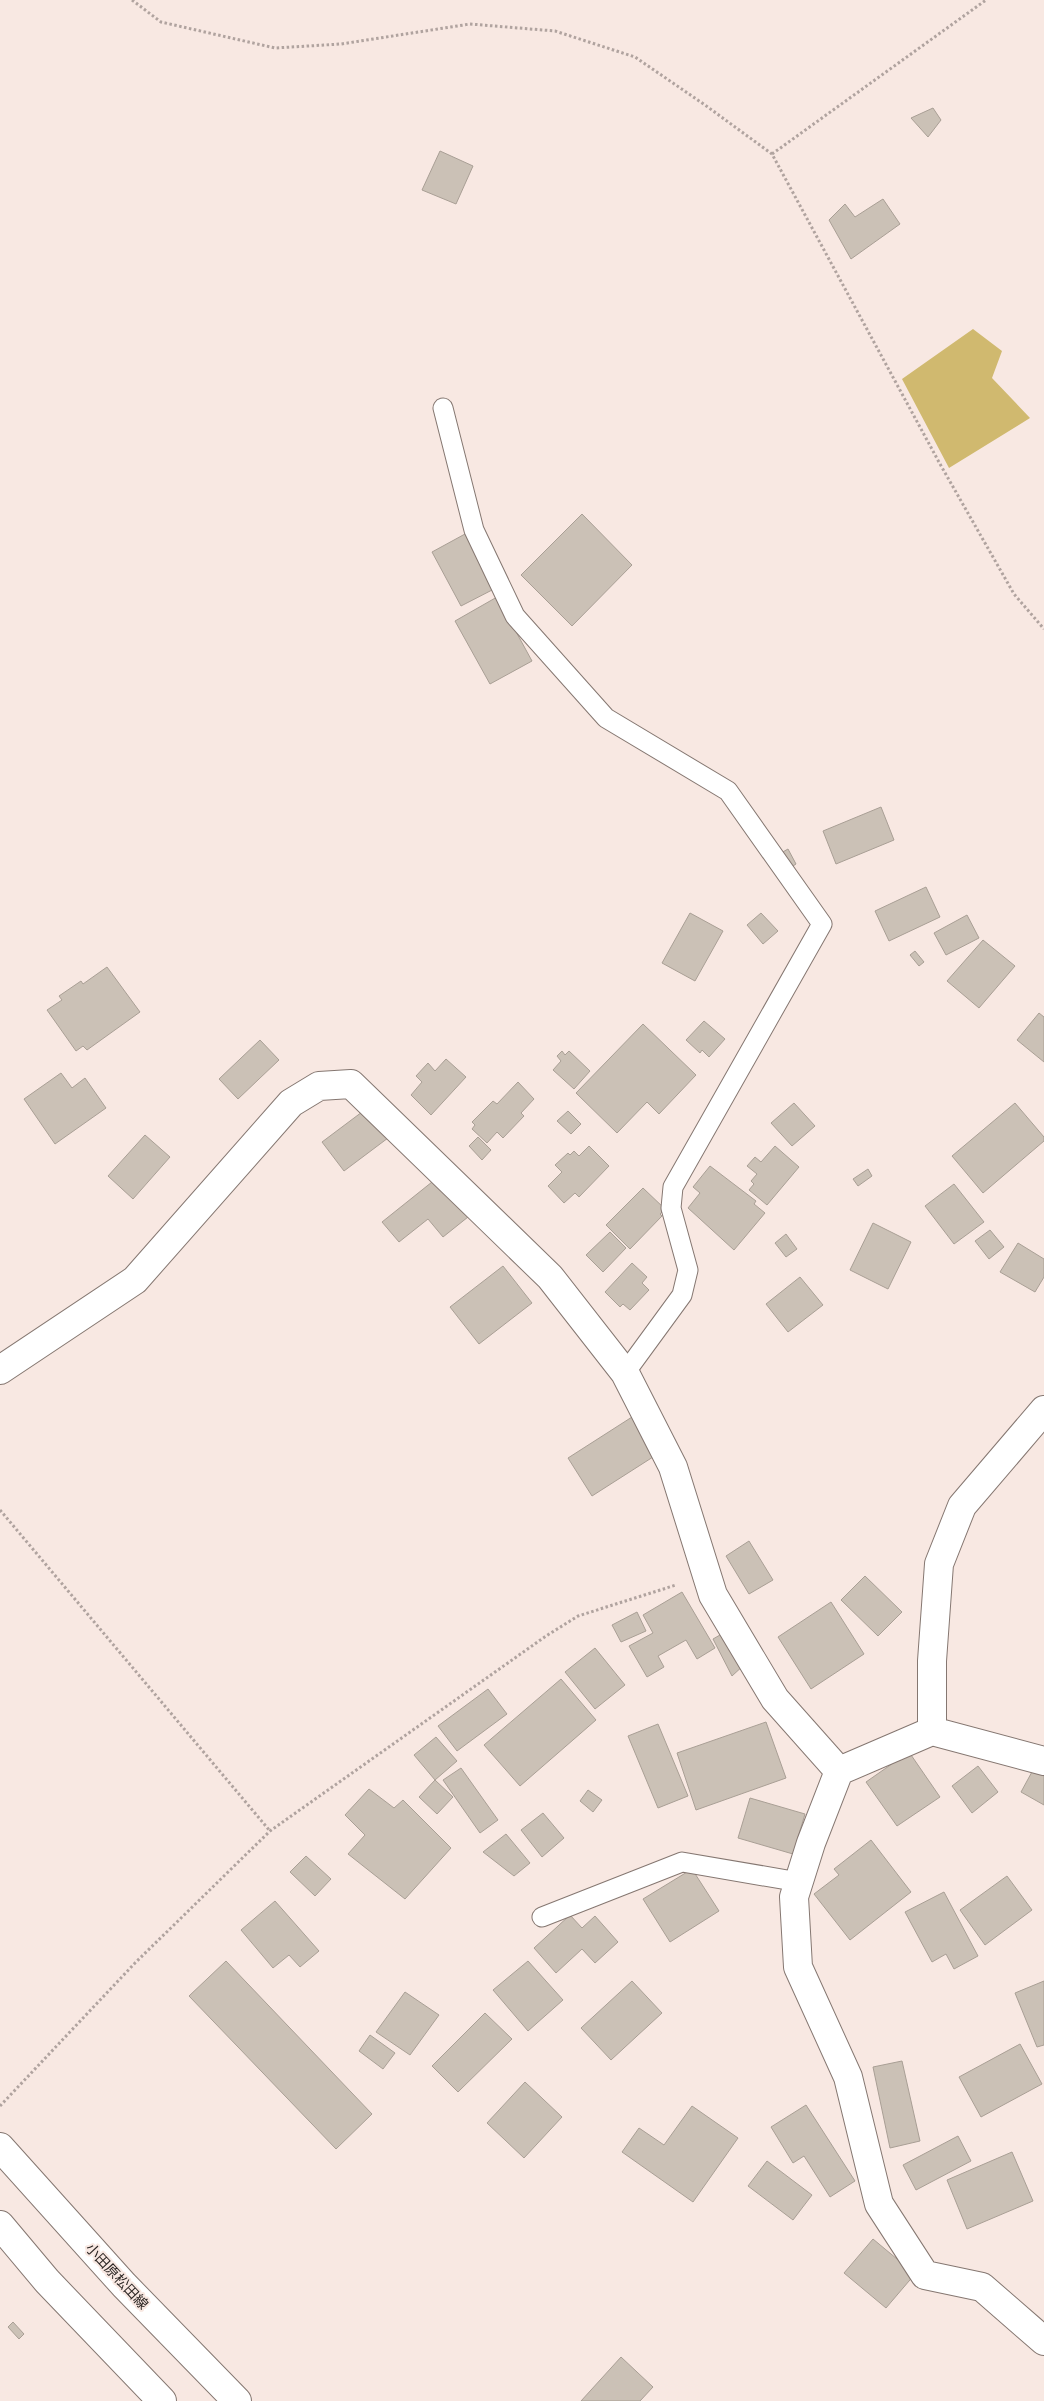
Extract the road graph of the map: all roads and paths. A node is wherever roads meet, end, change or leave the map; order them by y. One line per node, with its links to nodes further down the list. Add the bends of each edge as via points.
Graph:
1 (132, 0): 3 (path, via 161,22 275,48 341,44 470,24 555,31 635,57)
2 (986, 0): 3 (path)
3 (772, 154): 5 (path, via 1014,594)
4 (443, 408): 7 (lane, via 474,530 516,616 606,718 728,791 822,924 673,1186 671,1208 688,1270 682,1295)
5 (1044, 629)
6 (0, 1370): 7 (street, via 135,1280 291,1103 320,1086 351,1084 550,1277)
7 (625, 1372): 10 (street, via 672,1467)
8 (1044, 1410): 11 (street, via 962,1506 939,1564 932,1661)
9 (0, 1510): 14 (path)
10 (707, 1575): 13 (street, via 713,1595 775,1698); 14 (path, via 578,1616)
11 (932, 1731): 12 (street); 13 (street)
12 (1044, 1761)
13 (839, 1771): 15 (street)
14 (270, 1831): 17 (path, via 135,1962)
15 (799, 1882): 16 (lane, via 682,1862); 20 (street, via 794,1897 798,1967 848,2077 879,2204 925,2275 982,2287)
16 (542, 1917)
17 (0, 2106)
18 (0, 2147): 22 (street, 小田原松田線, via 124,2285)
19 (0, 2225): 21 (street, via 47,2281)
20 (1044, 2341)
21 (162, 2401)
22 (238, 2401)

